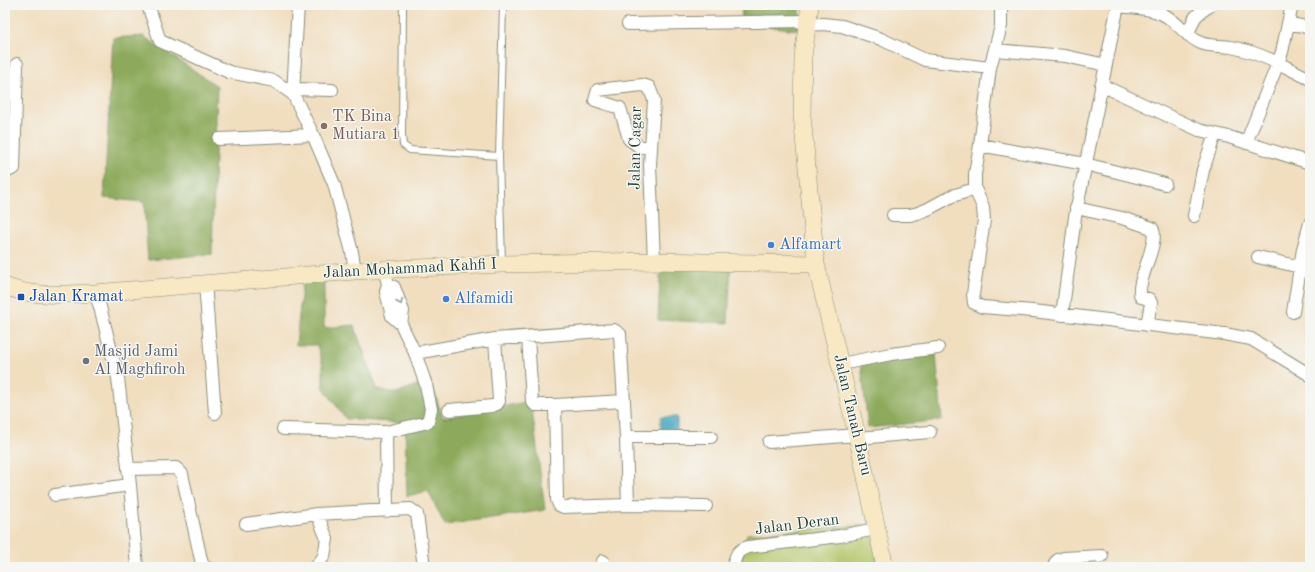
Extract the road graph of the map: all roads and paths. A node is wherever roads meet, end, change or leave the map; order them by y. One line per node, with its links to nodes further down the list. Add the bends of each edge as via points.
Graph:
1 (148, 5): 22 (street, via 160,41 229,72 274,81)
2 (298, 5): 22 (street)
3 (403, 5): 29 (lane, via 403,145 410,150)
4 (504, 5): 29 (lane)
5 (1001, 5): 14 (street, via 1001,26)
6 (1211, 5): 13 (street, via 1196,16)
7 (1292, 5): 10 (street)
8 (1118, 6): 13 (street, via 1161,13); 17 (street)
9 (812, 19): 11 (street); 18 (street, via 881,39 925,60); 42 (main road, Jalan Tanah Baru, via 803,57 802,115)
10 (1288, 22): 12 (street); 15 (street)
11 (628, 24)
12 (1310, 28)
13 (1188, 35): 15 (street, via 1208,45 1239,48)
14 (995, 50): 17 (street, via 1065,56); 18 (street)
15 (1278, 63): 19 (street); 26 (street)
16 (17, 64): 32 (street, via 14,168)
17 (1106, 65): 20 (street)
18 (990, 68): 27 (street)
19 (1310, 79)
20 (1101, 85): 23 (street, via 1199,130); 31 (street)
21 (332, 90): 22 (street)
22 (293, 91): 24 (street)
23 (1215, 134): 26 (street); 37 (street, via 1203,170)
24 (313, 135): 25 (street); 44 (street, via 334,184)
25 (219, 139)
26 (1246, 142): 30 (street)
27 (980, 145): 31 (street); 34 (street)
28 (651, 147): 28 (street, Jalan Cagar, via 654,100 649,88 642,85 598,90 595,100 620,108 629,139 640,147); 40 (street, Jalan Cagar)
29 (499, 156): 41 (lane)
30 (1310, 163)
31 (1085, 164): 33 (street); 35 (street)
32 (5, 172)
33 (1165, 184)
34 (975, 189): 36 (street, via 952,196 918,213); 50 (street, via 983,207 984,220 973,294 974,303 982,307)
35 (1076, 208): 50 (street); 51 (street, via 1122,218 1154,230 1140,294 1141,298 1149,299 1151,303)
36 (893, 215)
37 (1194, 216)
38 (1310, 223): 43 (street)
39 (1258, 257): 43 (street)
40 (654, 261): 41 (main road, Jalan Mohammad Kahfi I); 42 (main road, Jalan Mohammad Kahfi I)
41 (502, 264): 45 (main road, Jalan Mohammad Kahfi I)
42 (816, 264): 56 (main road, Jalan Tanah Baru)
43 (1300, 267): 49 (street)
44 (355, 271): 45 (main road, Jalan Mohammad Kahfi I); 46 (main road, Jalan Mohammad Kahfi I)
45 (386, 276): 55 (street, via 386,292 392,316 401,324)
46 (205, 283): 48 (main road, Jalan Mohammad Kahfi I); 61 (street)
47 (5, 286): 48 (main road, Jalan Mohammad Kahfi I, via 31,293)
48 (95, 293): 69 (street, via 118,378)
49 (1293, 312)
50 (1062, 315): 51 (street)
51 (1147, 325): 57 (street, via 1251,339)
52 (528, 337): 53 (street); 58 (street, via 614,330 618,332); 59 (street, via 532,401 535,405)
53 (495, 339): 55 (street); 60 (street, via 499,401 492,406)
54 (938, 348): 56 (street)
55 (415, 353): 63 (street, via 431,409 428,422)
56 (849, 362): 66 (main road, Jalan Tanah Baru)
57 (1310, 375)
58 (624, 401): 59 (street); 67 (street)
59 (555, 404): 72 (street, via 559,505)
60 (449, 410)
61 (215, 413)
62 (283, 429): 63 (street)
63 (386, 432): 74 (street)
64 (930, 432): 66 (street)
65 (710, 436): 67 (street)
66 (858, 436): 68 (street); 77 (main road, Jalan Tanah Baru)
67 (626, 437): 72 (street)
68 (769, 442)
69 (128, 469): 70 (street); 80 (street, via 176,468 182,474 202,564)
70 (130, 485): 71 (street); 79 (street)
71 (54, 495)
72 (628, 506): 73 (street)
73 (706, 506)
74 (387, 511): 75 (street); 82 (street, via 410,510 417,514)
75 (316, 514): 76 (street); 81 (street, via 327,539 324,556)
76 (246, 524)
77 (876, 529): 83 (street, Jalan Deran, via 748,547 740,550); 84 (main road, Jalan Tanah Baru)
78 (1102, 556): 85 (street, via 1064,558 1058,560)
79 (137, 567)
80 (206, 567)
81 (316, 567)
82 (424, 567)
83 (733, 567)
84 (885, 567)
85 (1056, 567)

